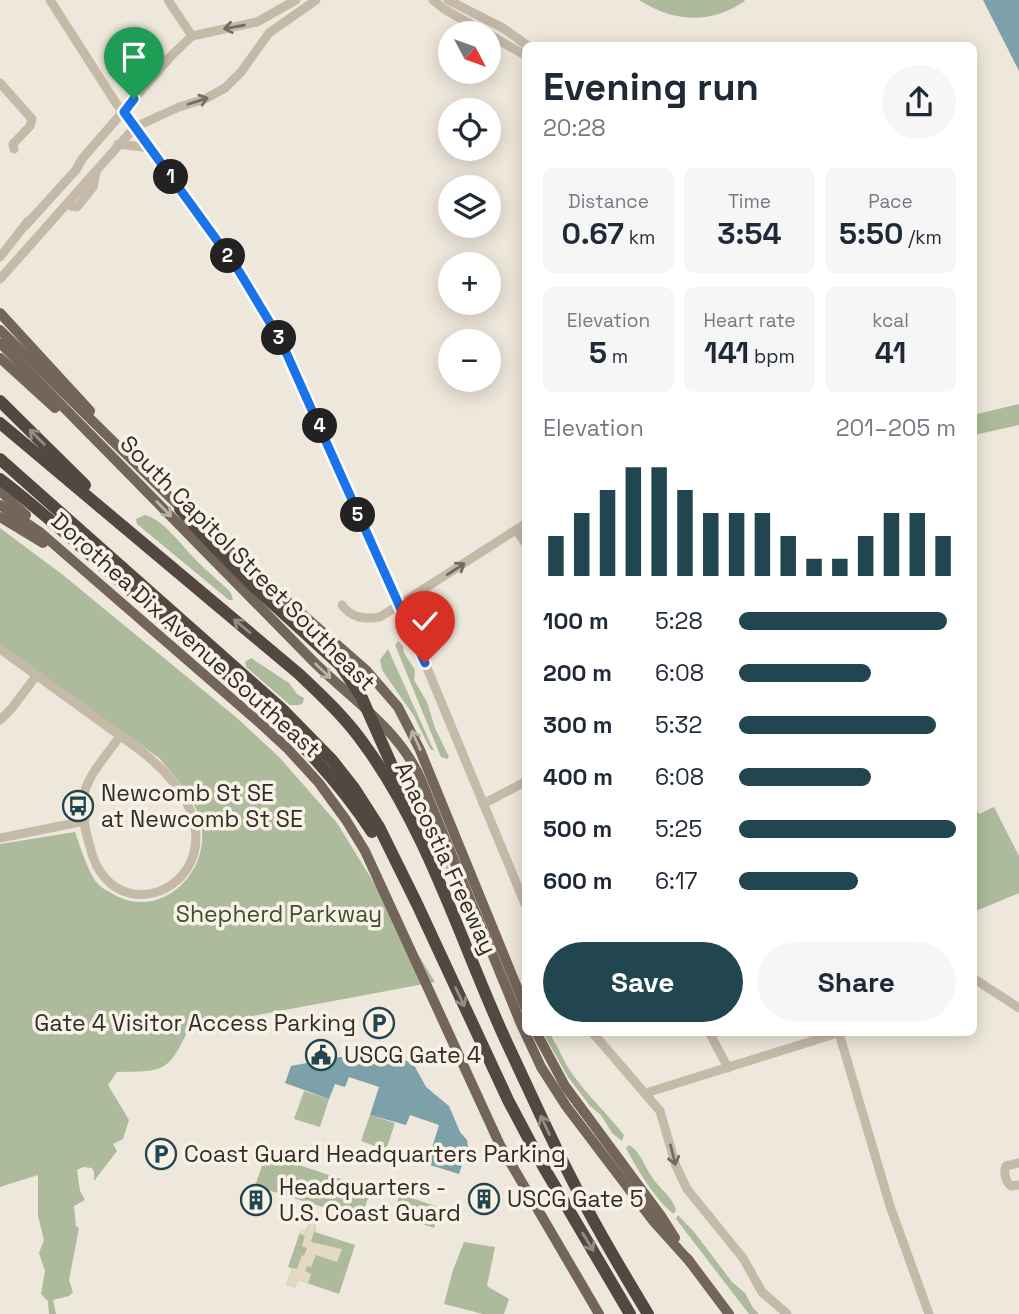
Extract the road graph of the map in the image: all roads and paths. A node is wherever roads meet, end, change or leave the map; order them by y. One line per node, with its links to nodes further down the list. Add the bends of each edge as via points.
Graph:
1 (50, 0): 12 (street)
2 (168, 0): 8 (street)
3 (316, 0): 7 (street)
4 (433, 0): 10 (street)
5 (447, 0): 9 (street)
6 (290, 2): 7 (street); 8 (street, one-way to 8, via 257,22)
7 (295, 13): 13 (street, one-way to 7, via 225,88 269,33)
8 (192, 36): 12 (street)
9 (522, 42)
10 (522, 53)
11 (0, 82): 16 (street, via 32,119)
12 (124, 112): 13 (street); 19 (street)
13 (135, 127): 14 (street); 15 (street)
14 (118, 144): 15 (street); 17 (street)
15 (150, 148): 42 (street, via 237,268 281,341)
16 (14, 149)
17 (95, 175): 18 (street); 18 (street, via 93,187 77,207 71,206)
18 (34, 239): 20 (street)
19 (0, 257)
20 (0, 279)
21 (0, 313): 27 (main road)
22 (0, 330): 27 (main road)
23 (0, 343): 29 (main road, South Capitol Street Southeast)
24 (0, 358): 29 (main road)
25 (0, 401): 39 (highway, one-way to 25)
26 (0, 423): 39 (highway, Anacostia Freeway)
27 (114, 441): 34 (main road)
28 (0, 459): 52 (highway, Anacostia Freeway, via 274,701 324,752 379,827)
29 (116, 460): 56 (main road, South Capitol Street Southeast, one-way to 56, via 407,752)
30 (0, 473): 36 (highway)
31 (0, 479): 36 (highway)
32 (0, 491): 38 (main road)
33 (0, 505): 38 (main road, Dorothea Dix Avenue Southeast)
34 (180, 509): 54 (main road, one-way to 34, via 416,740 398,708 357,662); 64 (highway, via 250,583 335,658 361,696)
35 (0, 517): 40 (main road)
36 (47, 517): 52 (highway, via 260,703 325,768 378,841)
37 (521, 527): 42 (street, one-way to 37)
38 (41, 533): 40 (main road, Dorothea Dix Avenue Southeast)
39 (155, 553): 64 (highway, Anacostia Freeway, one-way to 39, via 416,834 364,743 299,674)
40 (93, 580): 69 (main road, Dorothea Dix Avenue Southeast, via 270,731 346,820 370,861 499,1145)
41 (342, 605): 42 (street, via 366,619 380,617)
42 (398, 605): 48 (street)
43 (0, 649): 44 (street)
44 (36, 676): 45 (street); 46 (street)
45 (0, 720)
46 (120, 736): 49 (street, via 85,789); 49 (street, via 150,758 188,804 195,821 195,850 184,873 164,889 139,895 120,890 100,873)
47 (522, 784): 48 (street)
48 (483, 804): 51 (street)
49 (85, 821): 50 (street)
50 (0, 838)
51 (522, 897)
52 (430, 936): 70 (highway, Anacostia Freeway, one-way to 70, via 520,1124)
53 (977, 984): 55 (street)
54 (522, 1000)
55 (1019, 1008)
56 (522, 1026)
57 (527, 1036): 68 (main road, South Capitol Street Southeast, one-way to 68, via 566,1106)
58 (538, 1036): 68 (main road, via 565,1086)
59 (595, 1036): 65 (street)
60 (711, 1036): 63 (street)
61 (830, 1036): 63 (street)
62 (841, 1036): 74 (street, via 893,1216)
63 (728, 1068): 65 (street)
64 (521, 1071): 71 (highway, Anacostia Freeway, one-way to 64, via 582,1199)
65 (646, 1093): 73 (street, one-way to 73, via 660,1111 687,1188 743,1258 762,1292)
66 (1019, 1163): 67 (street, via 1004,1170 1007,1183)
67 (1019, 1185)
68 (690, 1262): 72 (main road)
69 (599, 1314)
70 (630, 1314)
71 (648, 1314)
72 (729, 1314)
73 (787, 1314)
74 (929, 1314)

